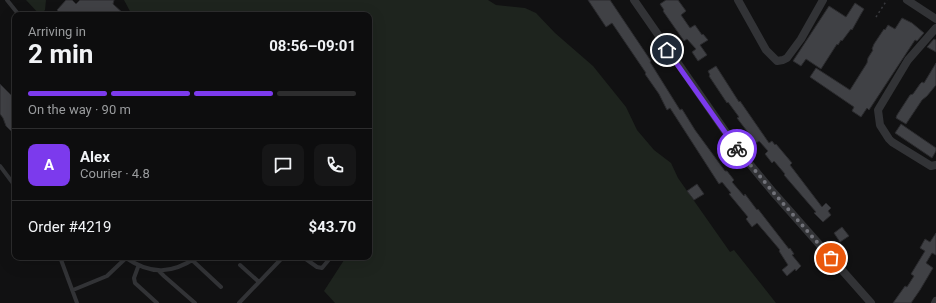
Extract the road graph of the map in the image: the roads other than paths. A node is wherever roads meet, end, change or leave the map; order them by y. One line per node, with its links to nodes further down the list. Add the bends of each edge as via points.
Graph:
1 (7, 0): 6 (lane)
2 (634, 0): 29 (street, via 739,151)
3 (738, 0): 4 (street, via 766,50 776,61 787,58)
4 (823, 0)
5 (907, 0): 7 (street)
6 (17, 12)
7 (936, 19)
8 (936, 28): 9 (street, via 908,60 878,110 880,125 892,142 932,166)
9 (936, 165)
10 (0, 166): 11 (lane)
11 (12, 182)
12 (61, 260): 24 (lane)
13 (124, 260): 24 (lane, via 107,276)
14 (129, 260): 20 (lane)
15 (192, 260): 21 (lane, via 173,269); 23 (lane)
16 (280, 260): 22 (lane)
17 (307, 260): 18 (lane, via 322,268)
18 (329, 260)
19 (240, 266): 22 (lane)
20 (138, 267): 21 (lane); 26 (lane, via 135,283)
21 (159, 271): 27 (lane)
22 (259, 282): 28 (lane)
23 (221, 287)
24 (72, 290): 25 (lane)
25 (77, 303)
26 (157, 303)
27 (195, 303)
28 (239, 303)
29 (871, 303)

